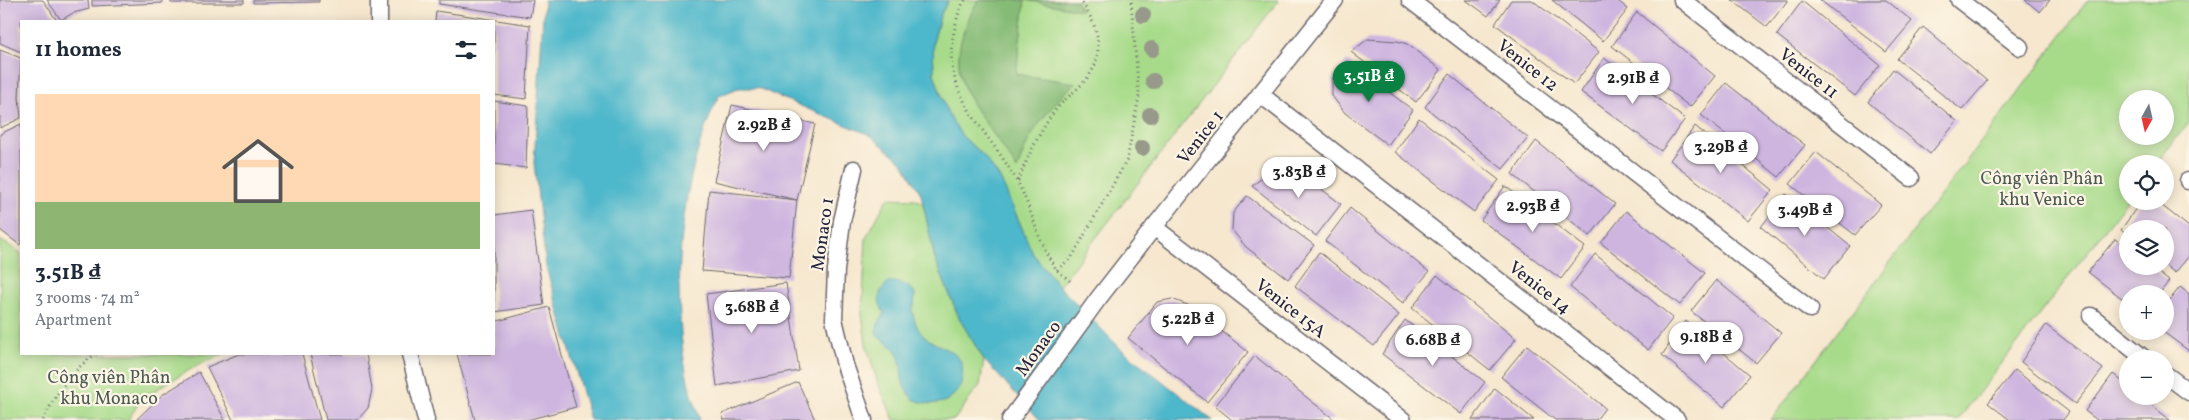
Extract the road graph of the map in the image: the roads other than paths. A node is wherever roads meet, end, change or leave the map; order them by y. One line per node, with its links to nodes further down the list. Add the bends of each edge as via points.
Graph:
1 (379, 0): 6 (lane)
2 (1335, 0): 8 (lane, Venice 1)
3 (1410, 0): 13 (lane, Venice 12)
4 (1682, 0): 10 (lane, Venice 11)
5 (1959, 0): 7 (lane)
6 (379, 20)
7 (2020, 47)
8 (1260, 94): 11 (lane, Venice 1); 23 (lane, Venice 14)
9 (854, 169): 20 (lane, Monaco 1, via 839,241 834,319 845,366)
10 (1911, 178)
11 (1154, 227): 12 (lane, Venice 1); 22 (lane, Venice 15A)
12 (1098, 299): 21 (lane, Monaco)
13 (1810, 309)
14 (2090, 316): 15 (lane)
15 (2134, 350)
16 (410, 355): 19 (lane)
17 (2174, 381): 18 (lane)
18 (2189, 392)
19 (426, 420)
20 (864, 420)
21 (1010, 420)
22 (1403, 420)
23 (1677, 420)

